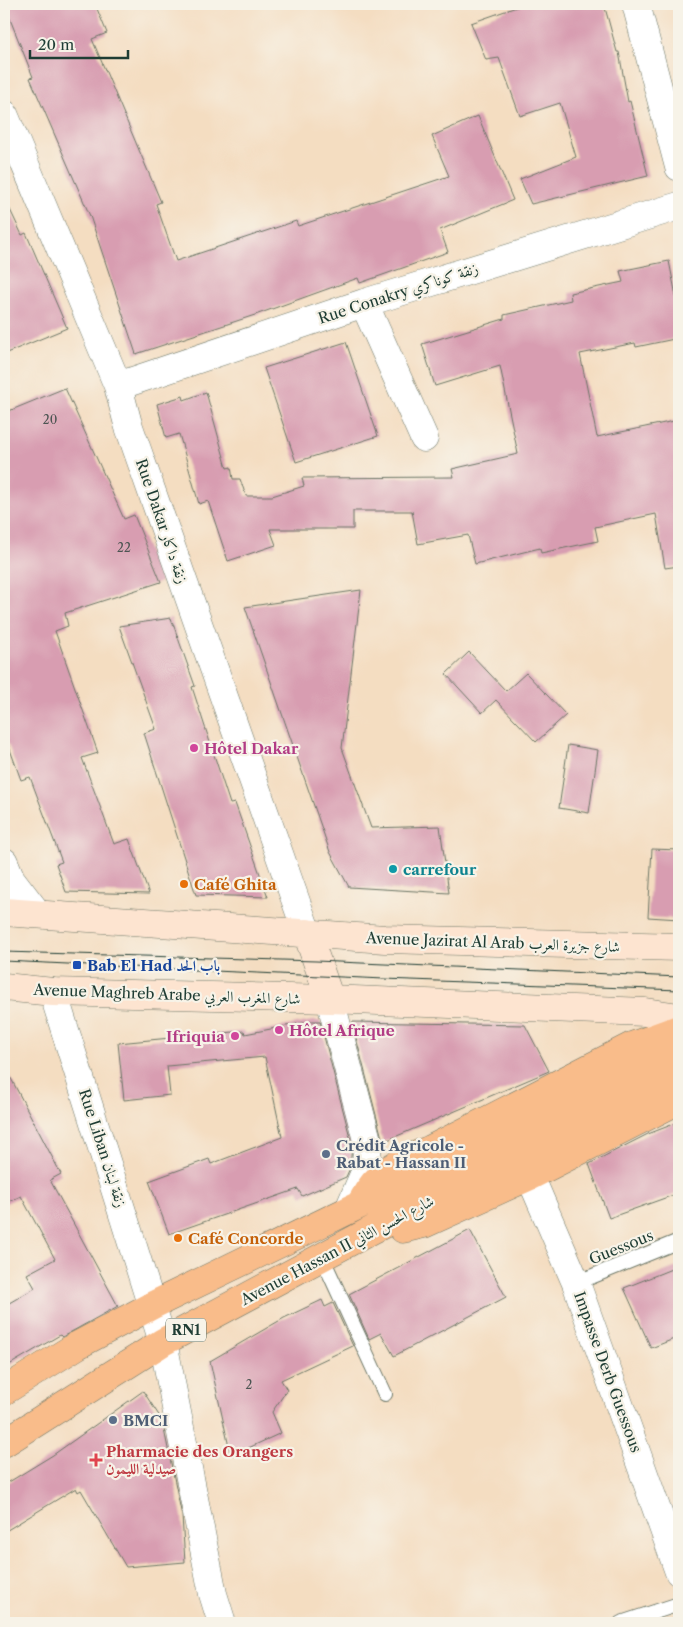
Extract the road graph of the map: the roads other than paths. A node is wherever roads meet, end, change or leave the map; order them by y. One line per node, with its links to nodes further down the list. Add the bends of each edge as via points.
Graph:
1 (636, 4): 3 (street)
2 (4, 114): 6 (street, Rue Dakar زنقة داكار)
3 (679, 167)
4 (679, 206): 5 (street, Rue Conakry زنقة كوناكري)
5 (364, 303): 6 (street, Rue Conakry زنقة كوناكري); 7 (street)
6 (118, 386): 11 (street, Rue Dakar زنقة داكار, via 128,424)
7 (424, 438)
8 (4, 862): 10 (street, via 19,891)
9 (4, 912): 10 (main road)
10 (37, 913): 11 (main road)
11 (307, 933): 12 (main road, Avenue Jazirat Al Arab شارع جزيرة العرب, via 385,939); 15 (main road)
12 (679, 947)
13 (4, 987): 14 (main road, Avenue Maghreb Arabe شارع المغرب العربي)
14 (53, 992): 15 (main road, Avenue Maghreb Arabe شارع المغرب العربي); 27 (street, Rue Liban زنقة لبنان)
15 (330, 1000): 16 (main road, via 645,1012); 22 (street, via 368,1144 365,1172)
16 (679, 1017)
17 (679, 1029): 22 (main road, via 632,1046 431,1149 399,1161 376,1180)
18 (679, 1054): 22 (main road, Avenue Hassan II شارع الحسن الثاني / RN1)
19 (679, 1075): 23 (main road, Avenue Hassan II شارع الحسن الثاني / RN1)
20 (679, 1100): 21 (main road)
21 (530, 1176): 23 (main road, via 424,1224 399,1230); 26 (street, Impasse Derb Guessous)
22 (354, 1208): 27 (main road, Avenue Hassan II شارع الحسن الثاني / RN1)
23 (374, 1229): 25 (main road, Avenue Hassan II شارع الحسن الثاني / RN1)
24 (679, 1241): 26 (lane, Guessous)
25 (322, 1257): 28 (main road, Avenue Hassan II شارع الحسن الثاني / RN1); 30 (lane)
26 (576, 1283): 32 (street, Impasse Derb Guessous)
27 (153, 1305): 28 (street, Rue Liban زنقة لبنان); 29 (main road, Avenue Hassan II شارع الحسن الثاني / RN1)
28 (163, 1342): 31 (main road, Avenue Hassan II شارع الحسن الثاني / RN1); 34 (street, Rue Liban زنقة لبنان, via 213,1594)
29 (4, 1391)
30 (385, 1394)
31 (4, 1443)
32 (679, 1572)
33 (679, 1604): 35 (lane)
34 (222, 1623)
35 (621, 1623)

